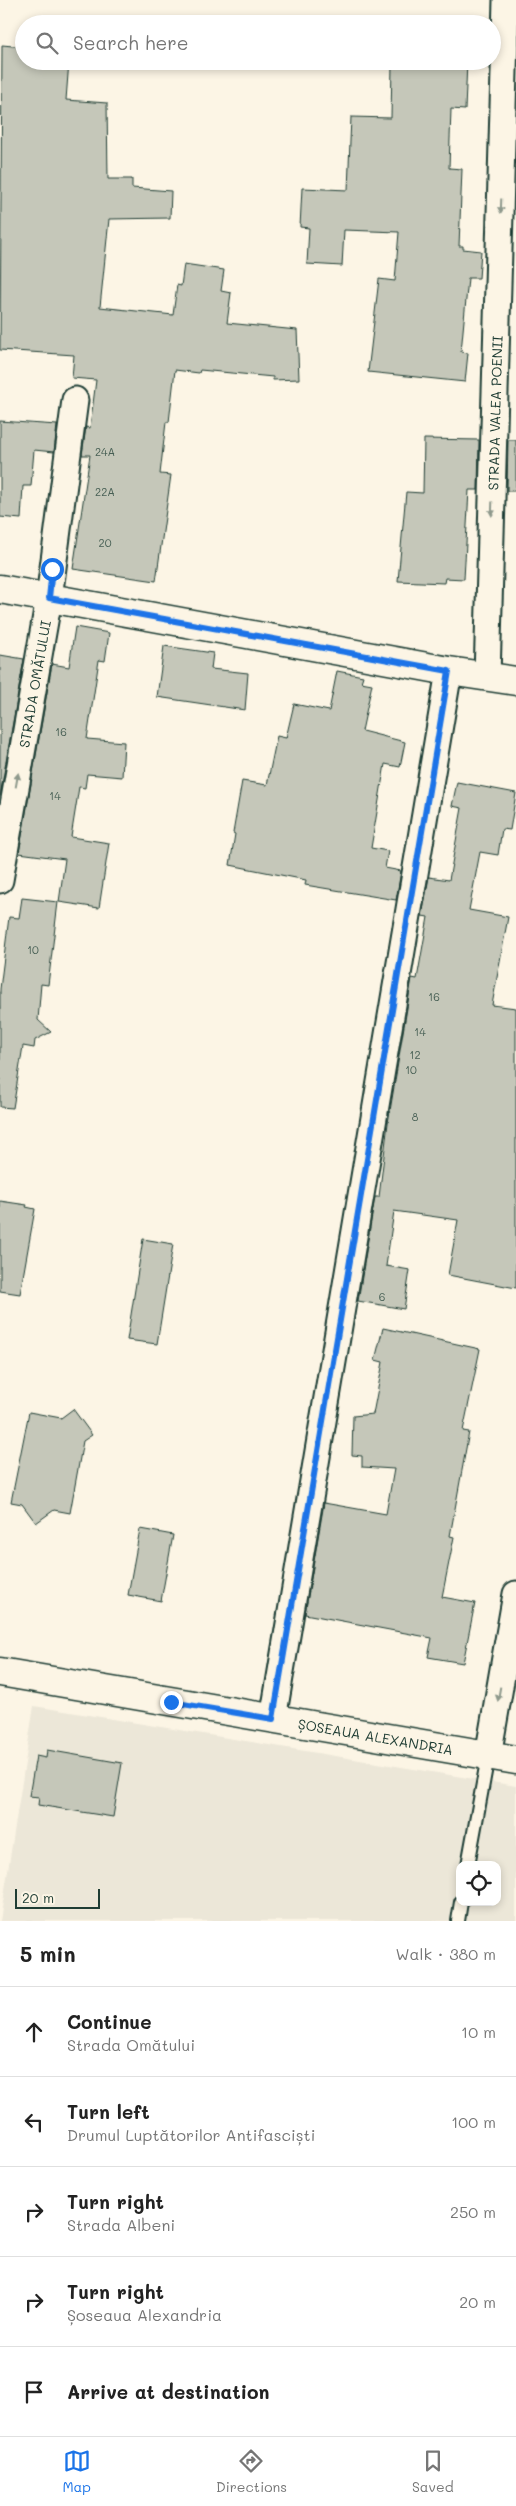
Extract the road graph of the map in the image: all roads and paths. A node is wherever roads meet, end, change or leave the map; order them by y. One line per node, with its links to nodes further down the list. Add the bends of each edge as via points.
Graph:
1 (506, 0): 6 (street, STRADA VALEA POENII, one-way to 6)
2 (75, 400): 4 (street, STRADA OMĂTULUI)
3 (0, 589): 4 (street)
4 (49, 598): 5 (street); 8 (street, STRADA OMĂTULUI, one-way to 4)
5 (449, 671): 6 (street); 11 (street)
6 (487, 677): 7 (street)
7 (516, 681)
8 (0, 880)
9 (516, 1594): 12 (street, one-way to 12)
10 (0, 1672): 11 (street, ȘOSEAUA ALEXANDRIA)
11 (273, 1719): 12 (street, ȘOSEAUA ALEXANDRIA)
12 (488, 1756): 13 (street, ȘOSEAUA ALEXANDRIA); 14 (lane)
13 (516, 1760)
14 (469, 1861)
15 (460, 1906): 16 (lane)
16 (458, 1921)

